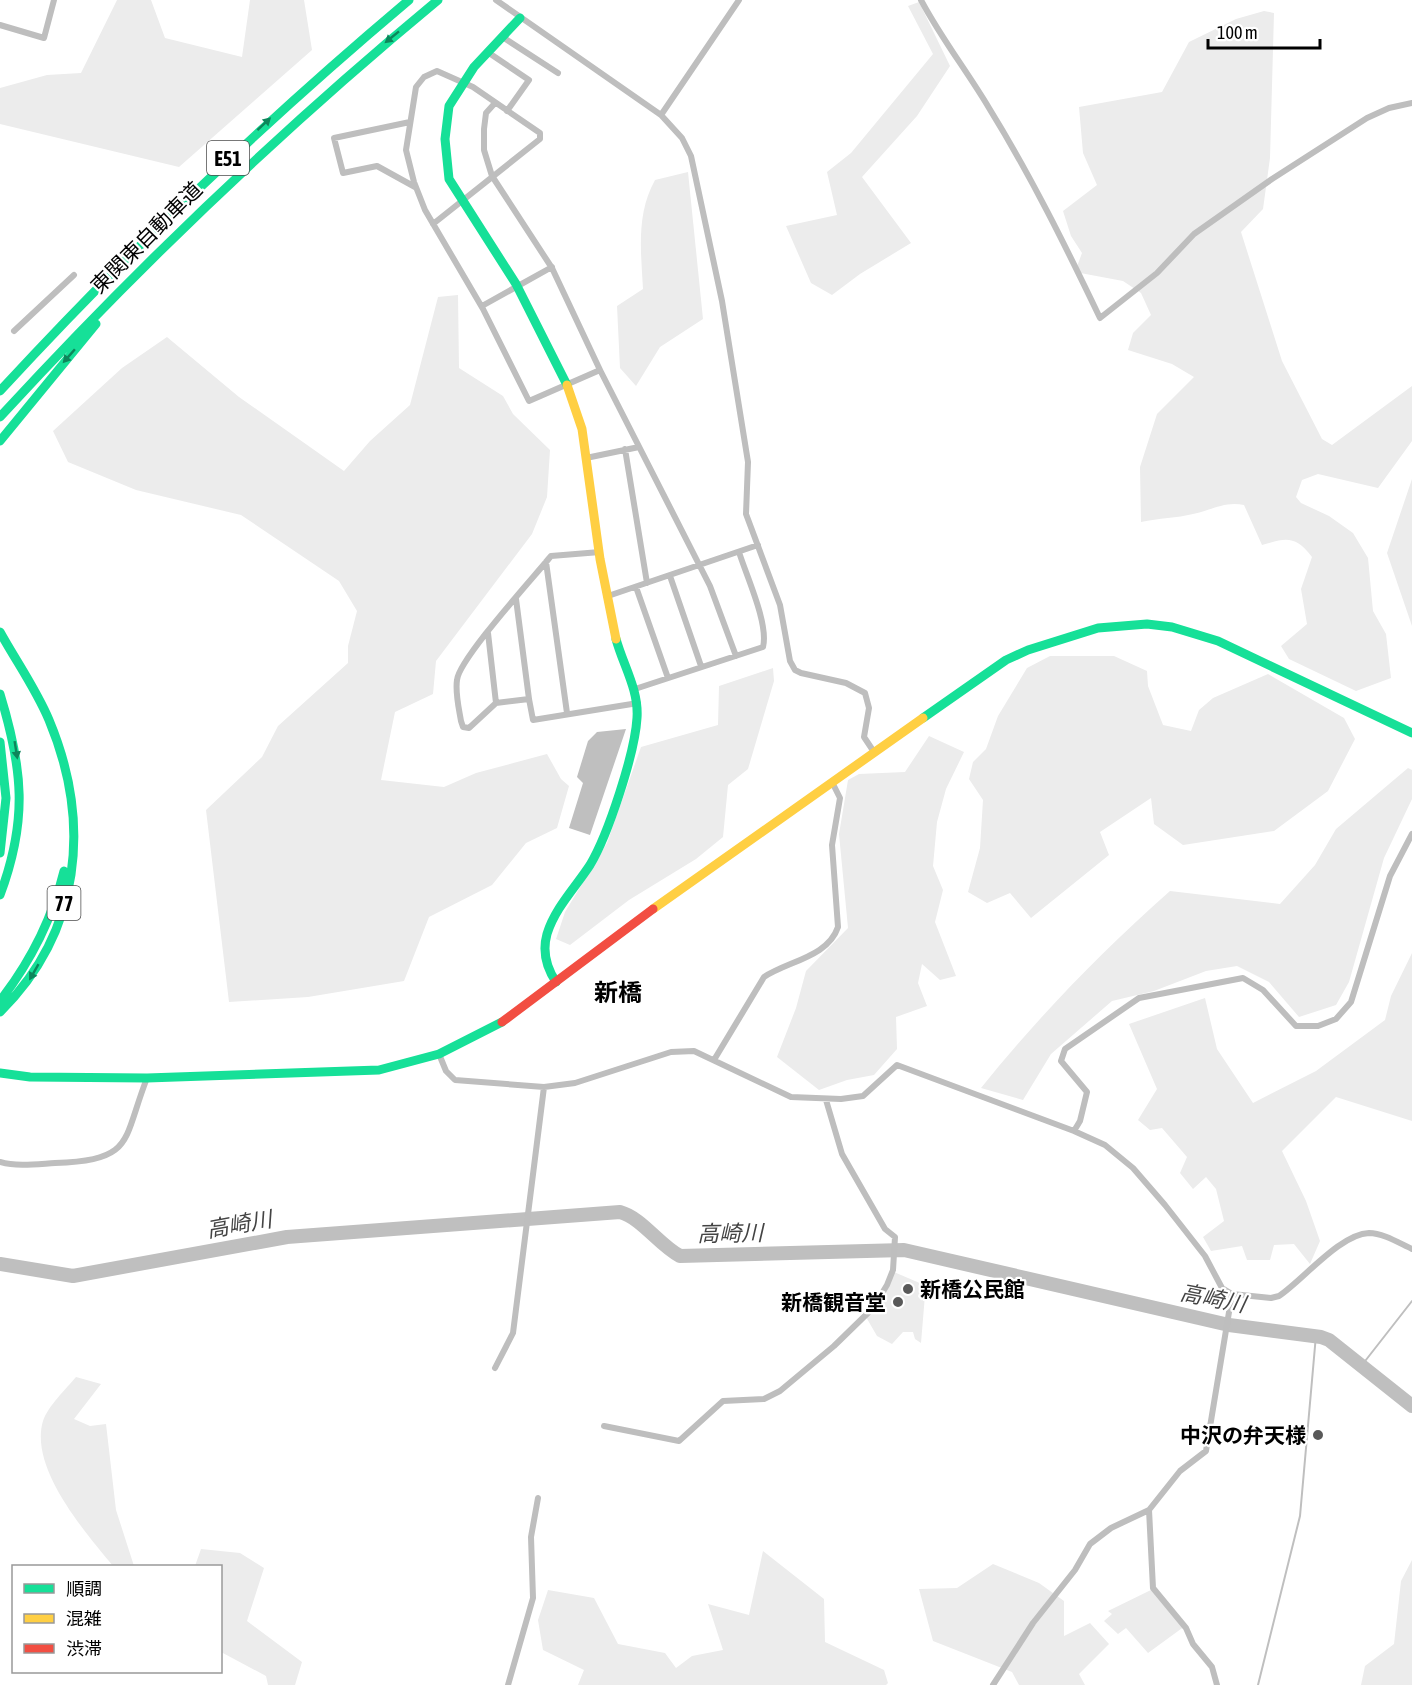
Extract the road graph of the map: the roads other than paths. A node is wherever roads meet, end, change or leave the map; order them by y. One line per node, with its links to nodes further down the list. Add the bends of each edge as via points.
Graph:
1 (54, 0): 8 (street, via 44,38)
2 (409, 0): 27 (main road, 東関東自動車道 / E51, one-way to 2, via 250,138)
3 (438, 0): 22 (main road, 東関東自動車道 / E51, one-way to 22, via 288,126)
4 (496, 0): 7 (street)
5 (739, 0): 16 (street)
6 (921, 0): 14 (street, via 1034,184 1100,318 1157,273 1194,234 1272,178 1367,118)
7 (520, 18): 9 (main road); 16 (street)
8 (0, 25)
9 (504, 38): 10 (main road); 11 (street)
10 (489, 52): 12 (main road); 15 (street, via 529,80)
11 (558, 73)
12 (464, 82): 13 (street); 17 (street, via 437,71 424,77 416,87); 20 (main road, via 449,106 445,139 449,179)
13 (495, 103): 15 (street); 18 (street, via 486,113 484,129 484,150)
14 (1412, 103)
15 (507, 111): 18 (street, via 540,133 540,139)
16 (661, 115): 38 (street, via 682,138 691,156 704,210 748,462 745,507)
17 (410, 122): 19 (street, via 406,150); 19 (street, via 334,138 343,173 377,166)
18 (492, 176): 20 (street); 23 (street)
19 (416, 187): 21 (street)
20 (461, 201): 21 (street); 25 (main road)
21 (433, 224): 26 (street)
22 (161, 247): 33 (main road, 東関東自動車道 / E51); 34 (main road, one-way to 34)
23 (552, 267): 25 (street); 29 (street)
24 (74, 274): 28 (street)
25 (516, 284): 26 (street); 31 (main road)
26 (482, 306): 31 (street, via 529,401)
27 (58, 328): 30 (main road); 32 (main road, 東関東自動車道 / E51)
28 (14, 331)
29 (600, 370): 31 (street); 35 (street)
30 (0, 381)
31 (567, 385): 37 (main road)
32 (0, 392)
33 (0, 417)
34 (0, 441)
35 (639, 447): 36 (street); 42 (street)
36 (625, 450): 37 (street); 44 (street)
37 (586, 458): 39 (main road)
38 (758, 545): 40 (street); 61 (street, via 780,605 793,668 865,693 869,708 864,737)
39 (600, 552): 41 (street, via 551,556); 46 (main road)
40 (739, 552): 42 (street); 50 (street, via 764,640 762,647)
41 (546, 562): 47 (street); 58 (street)
42 (701, 566): 43 (street); 50 (street)
43 (670, 576): 44 (street); 51 (street)
44 (647, 583): 45 (street)
45 (636, 587): 46 (street); 52 (street)
46 (608, 596): 53 (main road, via 616,638)
47 (516, 599): 49 (street); 55 (street)
48 (0, 632): 62 (main road, 77, via 48,718)
49 (488, 632): 56 (street); 56 (street, via 460,669 457,681 463,727 473,726)
50 (736, 656): 51 (street)
51 (701, 666): 52 (street)
52 (668, 678): 53 (street)
53 (635, 689): 57 (main road)
54 (0, 693): 66 (main road, one-way to 66, via 15,741 19,778 15,853)
55 (529, 699): 56 (street); 58 (street, via 533,720)
56 (496, 703)
57 (638, 703): 58 (street); 67 (main road, via 635,735 604,835 546,937 546,965)
58 (567, 713)
59 (1412, 733): 61 (main road, via 1214,639 1180,629 1136,625 1060,636 1006,660)
60 (0, 742): 65 (main road, via 4,804)
61 (874, 752): 63 (main road)
62 (67, 776): 68 (main road, 77, via 68,851 55,908 37,950); 69 (main road, 77, one-way to 69, via 75,822 68,889 50,945 34,972)
63 (833, 784): 67 (main road, via 696,877); 71 (street, via 840,798 832,845 838,927 835,936 811,956 764,977)
64 (1412, 834): 76 (street, via 1390,876 1352,1002 1336,1019 1318,1026 1296,1026 1263,990 1243,978 1139,998 1065,1048 1061,1061 1087,1092)
65 (0, 853)
66 (0, 895)
67 (556, 982): 70 (main road, via 512,1017)
68 (0, 1001)
69 (0, 1012)
70 (439, 1054): 73 (main road, via 379,1070); 74 (street, via 455,1080)
71 (714, 1060): 74 (street, via 693,1051 671,1052 608,1074); 75 (street, via 791,1097)
72 (0, 1073): 73 (main road)
73 (147, 1078): 77 (street, via 133,1124 112,1154 73,1162)
74 (544, 1087): 80 (street, via 513,1333)
75 (826, 1100): 76 (street, via 863,1096 897,1065); 81 (street, via 842,1154 885,1229 895,1237 893,1270 873,1308 780,1391 764,1399 723,1401 679,1441)
76 (1074, 1131): 79 (street, via 1105,1145 1132,1168 1205,1256 1219,1284)
77 (0, 1162)
78 (1412, 1249): 79 (street, via 1377,1234 1359,1234 1341,1244 1279,1296)
79 (1232, 1294): 83 (street, via 1209,1444)
80 (495, 1368)
81 (604, 1426)
82 (538, 1498): 84 (street, via 531,1537 533,1598)
83 (1149, 1510): 85 (street, via 1111,1527 1090,1544); 86 (street, via 1154,1588 1212,1667)
84 (508, 1685)
85 (993, 1685)
86 (1217, 1685)

